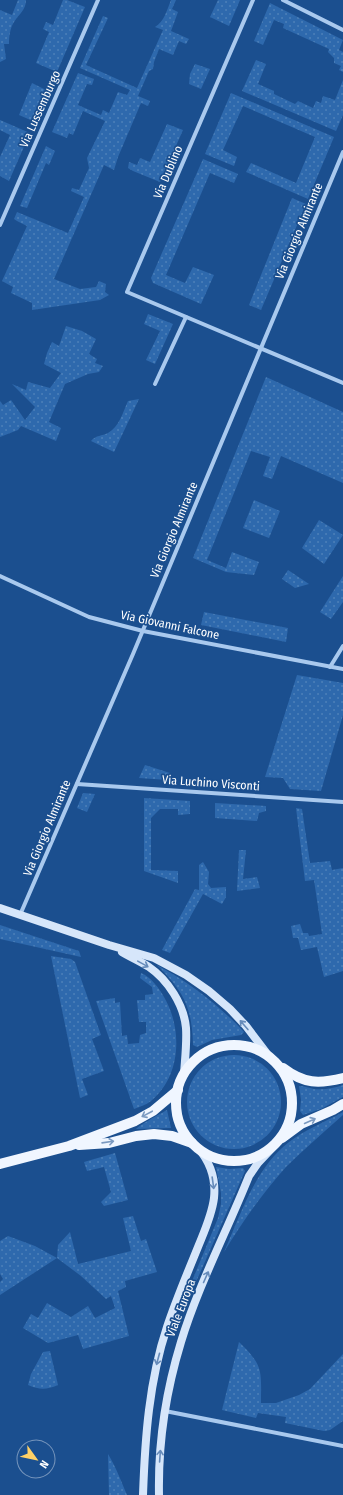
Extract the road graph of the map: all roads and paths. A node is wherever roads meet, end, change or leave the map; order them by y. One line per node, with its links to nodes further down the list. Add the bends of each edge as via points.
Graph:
1 (98, 0): 7 (street, Via Lussemburgo)
2 (253, 0): 8 (street, Via Dublino, via 128,292)
3 (283, 0): 4 (street)
4 (290, 2): 5 (street)
5 (343, 30)
6 (343, 152): 9 (street, Via Giorgio Almirante)
7 (0, 225)
8 (186, 317): 9 (street, Via Dublino); 11 (street)
9 (262, 348): 10 (street, Via Dublino); 13 (street, Via Giorgio Almirante)
10 (343, 383)
11 (155, 384)
12 (0, 576): 13 (street, Via Giovanni Falcone, via 89,617)
13 (143, 631): 15 (street, Via Giovanni Falcone); 17 (street, Via Giorgio Almirante)
14 (343, 646): 15 (street)
15 (330, 667): 16 (street, Via Giovanni Falcone)
16 (343, 669)
17 (77, 784): 18 (street, Via Luchino Visconti); 20 (street, Via Giorgio Almirante)
18 (343, 802)
19 (0, 908): 20 (main road)
20 (20, 914): 21 (main road)
21 (109, 945): 22 (main road, one-way to 21, via 230,1009 186,974 154,958); 24 (main road, one-way to 24, via 149,967 175,996 186,1027)
22 (268, 1055): 23 (main road); 24 (main road, via 242,1045 215,1048 192,1063)
23 (279, 1066): 25 (main road, via 298,1079 310,1082); 28 (main road, via 291,1090 292,1103 286,1129)
24 (184, 1074): 26 (main road)
25 (343, 1078)
26 (178, 1090): 29 (main road, via 178,1118); 30 (main road, one-way to 30, via 153,1111 135,1121)
27 (343, 1104): 28 (main road, one-way to 27, via 301,1124)
28 (276, 1143): 29 (main road, via 260,1155 244,1160 217,1158); 32 (main road, Viale Europa, one-way to 28, via 173,1368 190,1317 249,1176)
29 (195, 1145): 30 (main road, one-way to 29, via 109,1143 154,1134 172,1136); 34 (main road, Viale Europa, one-way to 34, via 210,1165 214,1198 207,1224 171,1316 157,1363 147,1424)
30 (69, 1146): 31 (main road)
31 (0, 1164)
32 (165, 1411): 33 (street); 35 (main road, Viale Europa, one-way to 32)
33 (343, 1446)
34 (143, 1495)
35 (159, 1495)

